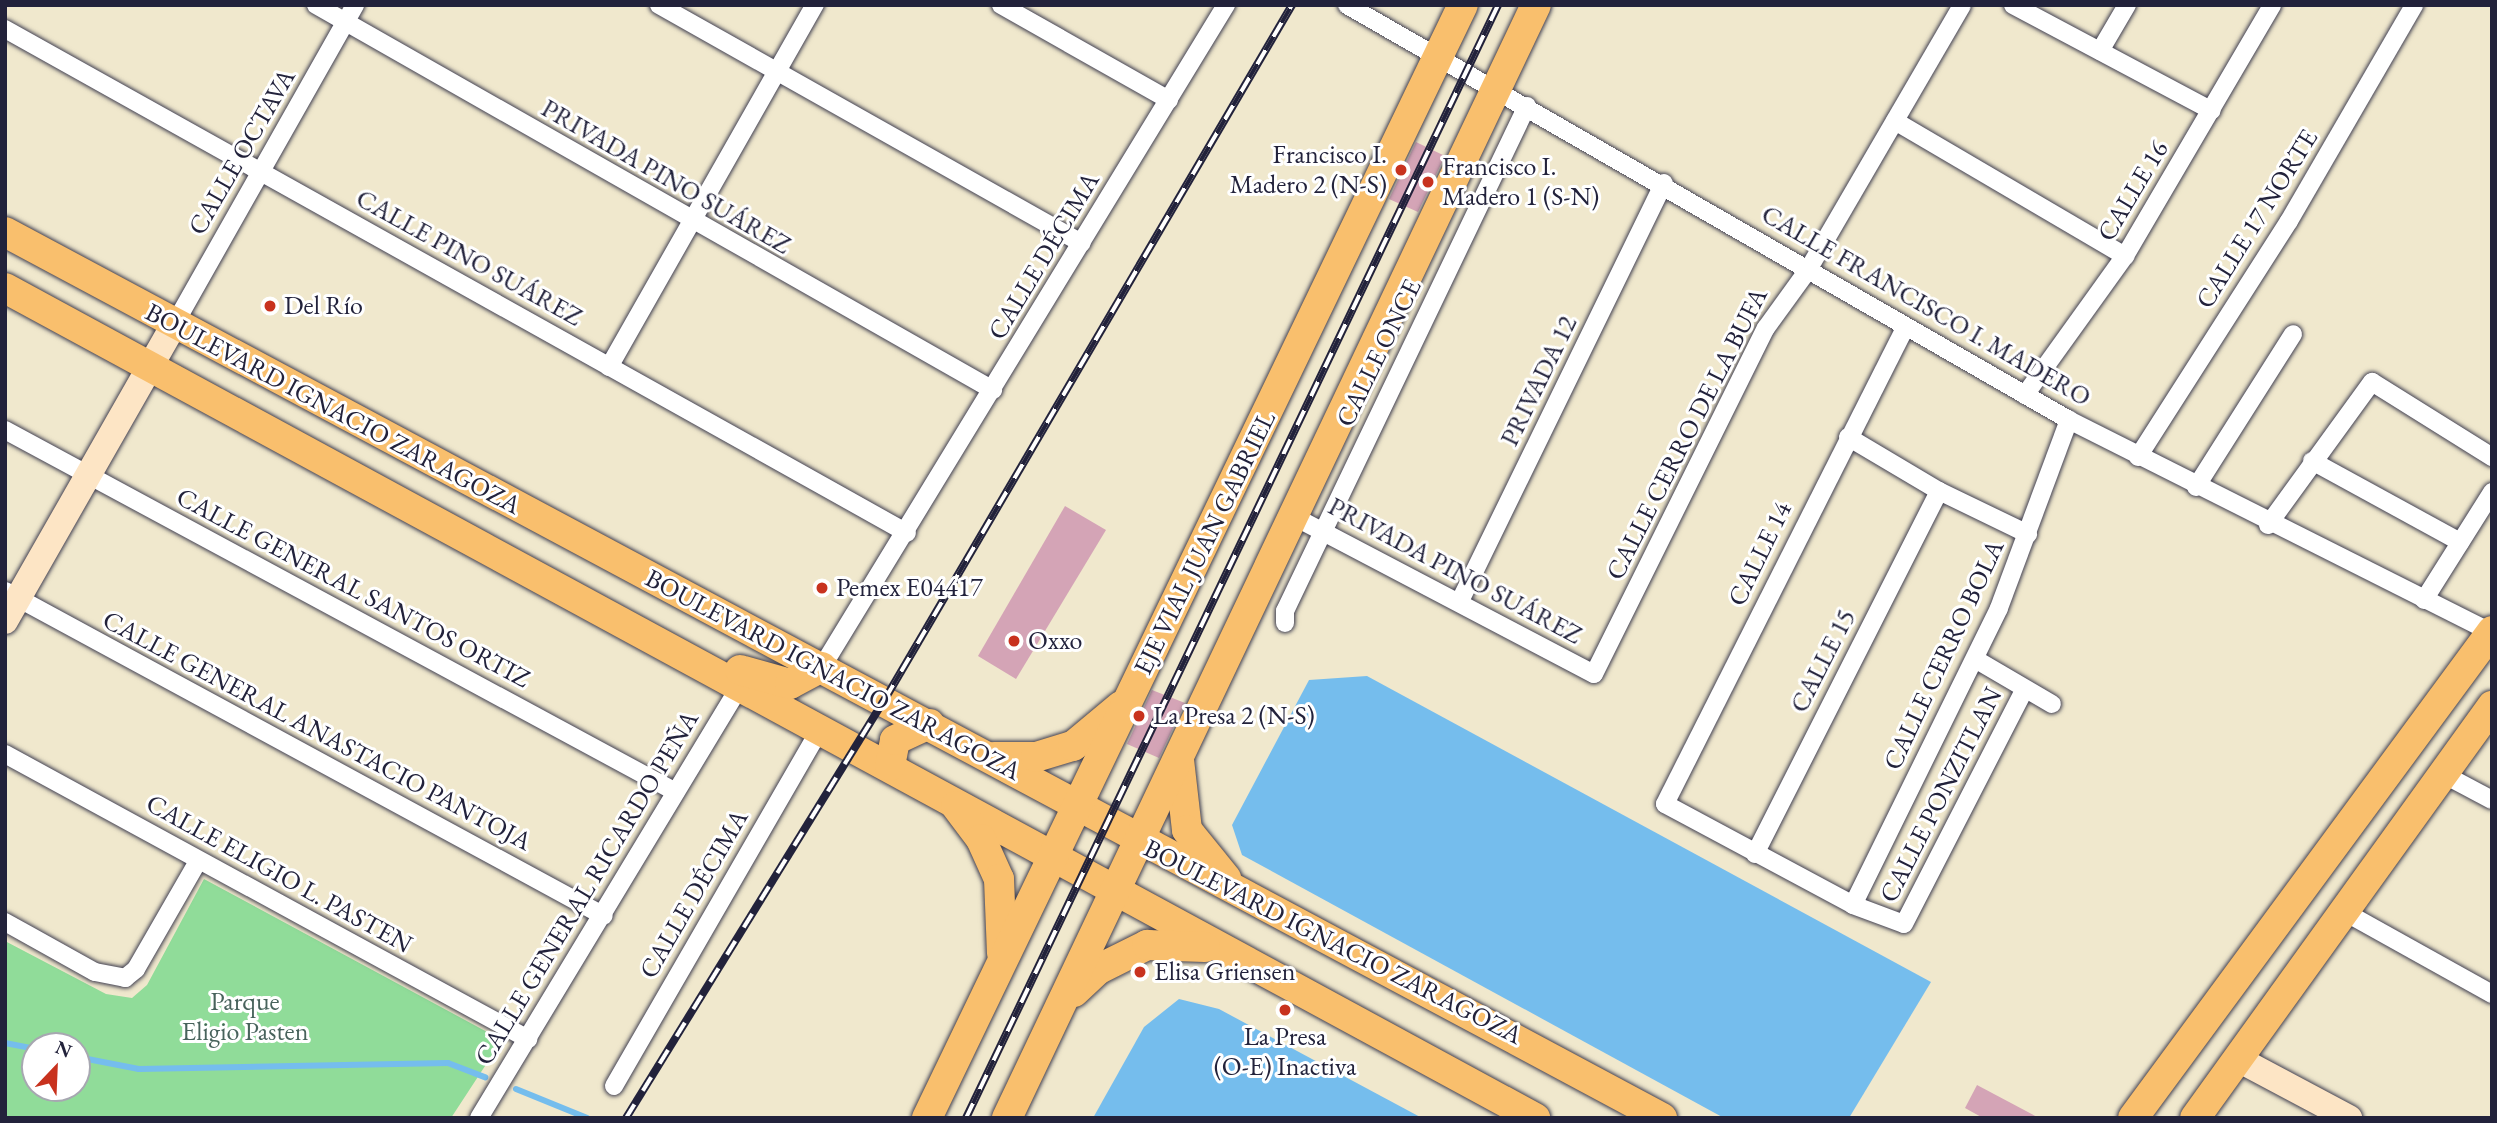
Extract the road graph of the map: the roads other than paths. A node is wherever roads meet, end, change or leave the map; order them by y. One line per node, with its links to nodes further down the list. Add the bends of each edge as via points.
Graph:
1 (316, 5): 15 (street, PRIVADA PINO SUÁREZ)
2 (355, 5): 15 (street, CALLE OCTAVA)
3 (659, 5): 19 (street)
4 (815, 5): 19 (street)
5 (1001, 5): 21 (street)
6 (1226, 5): 21 (street, CALLE DÉCIMA)
7 (1347, 5): 18 (street, CALLE FRANCISCO I. MADERO)
8 (1463, 5): 18 (main road, EJE VIAL JUAN GABRIEL)
9 (1536, 5): 20 (main road)
10 (1962, 5): 24 (street, CALLE CERRO DE LA BUFA)
11 (2013, 5): 17 (street)
12 (2127, 5): 17 (street)
13 (2272, 5): 23 (street, CALLE 16)
14 (2414, 5): 43 (street, CALLE 17 NORTE, via 2289,221)
15 (346, 22): 25 (street, CALLE OCTAVA); 27 (street, PRIVADA PINO SUÁREZ)
16 (5, 29): 25 (street, CALLE PINO SUÁREZ)
17 (2101, 51): 23 (street)
18 (1438, 57): 20 (street, CALLE FRANCISCO I. MADERO); 67 (main road, EJE VIAL JUAN GABRIEL)
19 (776, 73): 27 (street); 29 (street)
20 (1494, 88): 22 (street, CALLE FRANCISCO I. MADERO); 50 (main road)
21 (1168, 100): 29 (street, CALLE DÉCIMA)
22 (1527, 106): 26 (street, CALLE FRANCISCO I. MADERO); 52 (street, CALLE ONCE)
23 (2212, 111): 30 (street, CALLE 16)
24 (1895, 121): 30 (street); 31 (street, CALLE CERRO DE LA BUFA)
25 (262, 171): 33 (street, CALLE OCTAVA); 37 (street, CALLE PINO SUÁREZ)
26 (1664, 183): 31 (street, CALLE FRANCISCO I. MADERO); 57 (street, PRIVADA 12)
27 (691, 223): 37 (street); 38 (street, PRIVADA PINO SUÁREZ)
28 (5, 232): 33 (main road, BOULEVARD IGNACIO ZARAGOZA)
29 (1082, 243): 38 (street, CALLE DÉCIMA)
30 (2125, 256): 39 (street, CALLE 16)
31 (1808, 270): 34 (street, CALLE FRANCISCO I. MADERO); 64 (street, CALLE CERRO DE LA BUFA, via 1766,328)
32 (5, 288): 36 (main road, BOULEVARD IGNACIO ZARAGOZA)
33 (174, 325): 36 (main road); 63 (main road, BOULEVARD IGNACIO ZARAGOZA)
34 (1905, 328): 39 (street, CALLE FRANCISCO I. MADERO); 42 (street, CALLE 14)
35 (2293, 334): 47 (street)
36 (150, 367): 46 (main road); 61 (main road, BOULEVARD IGNACIO ZARAGOZA)
37 (609, 367): 53 (street, CALLE PINO SUÁREZ)
38 (993, 390): 53 (street, CALLE DÉCIMA)
39 (2025, 395): 40 (street, CALLE FRANCISCO I. MADERO)
40 (2069, 420): 43 (street, CALLE FRANCISCO I. MADERO); 54 (street, CALLE CERRO BOLA)
41 (5, 430): 46 (street, CALLE GENERAL SANTOS ORTIZ)
42 (1848, 437): 48 (street); 83 (street, CALLE 14, via 1665,804)
43 (2138, 457): 47 (street, CALLE FRANCISCO I. MADERO)
44 (2492, 457): 45 (street, via 2372,382)
45 (2312, 461): 51 (street); 55 (street)
46 (89, 475): 58 (main road); 77 (street, CALLE GENERAL SANTOS ORTIZ)
47 (2196, 487): 51 (street, CALLE FRANCISCO I. MADERO)
48 (1939, 491): 54 (street); 83 (street, CALLE 15)
49 (2492, 492): 55 (street)
50 (1291, 515): 52 (street, PRIVADA PINO SUÁREZ); 72 (main road)
51 (2268, 525): 56 (street, CALLE FRANCISCO I. MADERO)
52 (1322, 532): 57 (street, PRIVADA PINO SUÁREZ); 59 (street, CALLE ONCE, via 1285,611)
53 (907, 533): 63 (street, CALLE DÉCIMA)
54 (2028, 534): 62 (street, CALLE CERRO BOLA)
55 (2460, 542): 56 (street)
56 (2424, 600): 60 (street, CALLE FRANCISCO I. MADERO)
57 (1460, 601): 64 (street, PRIVADA PINO SUÁREZ)
58 (10, 603): 89 (street, CALLE GENERAL ANASTACIO PANTOJA)
59 (1285, 623)
60 (2491, 632): 103 (main road)
61 (685, 656): 63 (main road, via 790,684); 65 (main road, BOULEVARD IGNACIO ZARAGOZA)
62 (1975, 659): 66 (street, CALLE PONZITLAN); 87 (street, CALLE CERRO BOLA)
63 (822, 667): 70 (main road, BOULEVARD IGNACIO ZARAGOZA)
64 (1594, 674)
65 (740, 686): 71 (main road, BOULEVARD IGNACIO ZARAGOZA); 77 (street, CALLE GENERAL RICARDO PEÑA)
66 (2025, 688): 68 (street, CALLE PONZITLAN); 87 (street, CALLE PONZITLAN, via 1903,924)
67 (1132, 696): 74 (main road, via 1073,746 1035,757); 80 (main road, EJE VIAL JUAN GABRIEL)
68 (2052, 704)
69 (2492, 706): 76 (main road)
70 (930, 724): 74 (main road, BOULEVARD IGNACIO ZARAGOZA); 75 (main road, via 895,740)
71 (820, 729): 75 (main road, BOULEVARD IGNACIO ZARAGOZA); 97 (street, CALLE DÉCIMA)
72 (1179, 753): 81 (main road); 86 (main road, via 1187,830)
73 (5, 754): 84 (street, CALLE ELIGIO L. PASTEN)
74 (991, 757): 80 (main road, BOULEVARD IGNACIO ZARAGOZA)
75 (890, 766): 78 (main road, BOULEVARD IGNACIO ZARAGOZA)
76 (2443, 774): 79 (street); 88 (main road)
77 (676, 792): 89 (street, CALLE GENERAL RICARDO PEÑA)
78 (950, 797): 82 (main road, BOULEVARD IGNACIO ZARAGOZA); 92 (main road, via 981,839 999,879 1005,933)
79 (2492, 800)
80 (1078, 807): 81 (main road, BOULEVARD IGNACIO ZARAGOZA); 82 (main road, EJE VIAL JUAN GABRIEL)
81 (1139, 842): 85 (main road); 86 (main road, BOULEVARD IGNACIO ZARAGOZA)
82 (1056, 855): 85 (main road, BOULEVARD IGNACIO ZARAGOZA); 92 (main road, EJE VIAL JUAN GABRIEL)
83 (1755, 855): 87 (street)
84 (198, 861): 90 (street, via 136,969 125,978 95,972); 95 (street, CALLE ELIGIO L. PASTEN)
85 (1117, 889): 91 (main road, BOULEVARD IGNACIO ZARAGOZA); 94 (main road)
86 (1238, 891): 102 (main road, BOULEVARD IGNACIO ZARAGOZA)
87 (1853, 905)
88 (2343, 911): 93 (street); 96 (main road)
89 (604, 916): 95 (street, CALLE GENERAL RICARDO PEÑA)
90 (5, 922)
91 (1220, 951): 94 (main road, via 1183,942 1147,945 1099,969); 101 (main road, BOULEVARD IGNACIO ZARAGOZA)
92 (1000, 968): 99 (main road, EJE VIAL JUAN GABRIEL)
93 (2492, 994)
94 (1066, 999): 100 (main road)
95 (528, 1039): 98 (street, CALLE GENERAL RICARDO PEÑA)
96 (2238, 1059): 104 (main road); 105 (main road)
97 (614, 1086)
98 (479, 1118)
99 (926, 1118)
100 (1007, 1118)
101 (1535, 1118)
102 (1662, 1118)
103 (2133, 1118)
104 (2194, 1118)
105 (2348, 1118)

